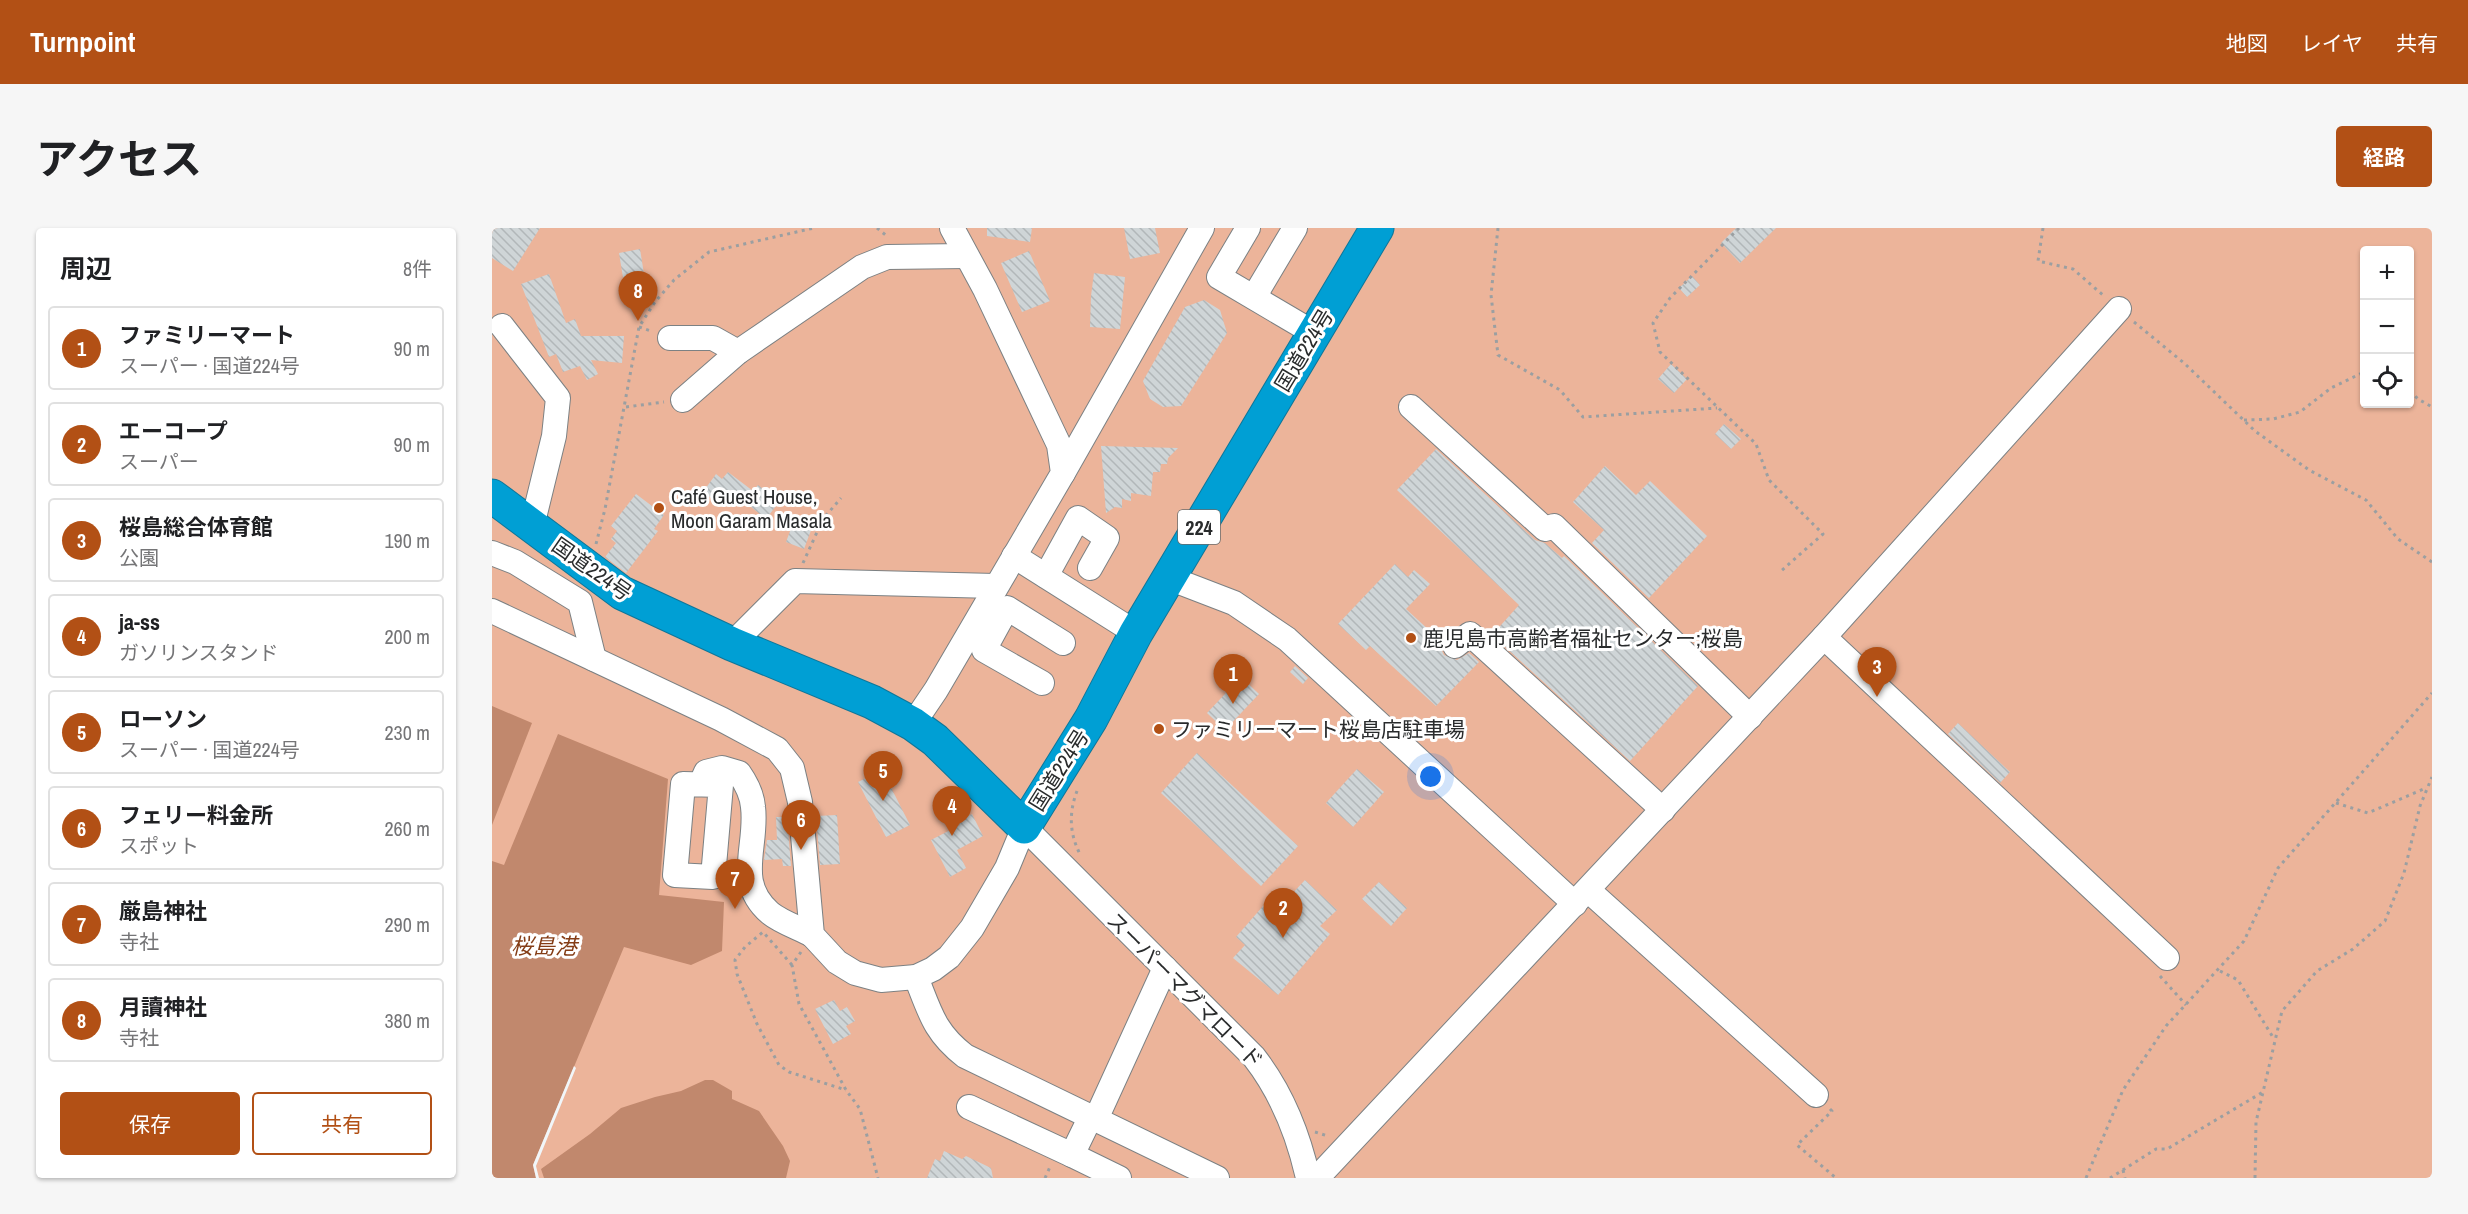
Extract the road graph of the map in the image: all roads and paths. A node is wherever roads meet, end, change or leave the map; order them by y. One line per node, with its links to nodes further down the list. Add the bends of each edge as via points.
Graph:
1 (1202, 228): 23 (street)
2 (1248, 228): 9 (street, via 1219,278)
3 (1295, 228): 9 (street)
4 (1377, 228): 12 (highway, 国道224号 / 224)
5 (1498, 228): 21 (path, via 1491,295 1498,355 1560,390 1583,417)
6 (1739, 228): 21 (path, via 1670,298 1653,323 1660,352)
7 (2043, 228): 10 (path, via 2038,261 2073,269)
8 (961, 239): 14 (street, via 862,267); 23 (street, via 1059,445)
9 (1254, 297): 12 (street)
10 (2119, 309): 22 (path); 40 (street)
11 (502, 326): 27 (street, via 558,398 546,422)
12 (1314, 333): 35 (highway, 国道224号 / 224)
13 (670, 338): 14 (street, via 713,338)
14 (738, 352): 17 (street)
15 (2360, 374): 22 (path, via 2331,388 2300,412 2273,419)
16 (2414, 395): 19 (path)
17 (683, 400): 20 (path)
18 (1411, 407): 47 (street, via 1545,529 1554,526)
19 (2432, 407)
20 (625, 408)
21 (1717, 408): 33 (path, via 1756,444 1769,480 1823,534)
22 (2244, 420): 31 (path, via 2310,470 2366,500 2398,538)
23 (1063, 473): 30 (street)
24 (492, 496): 27 (highway, 国道224号)
25 (841, 498): 36 (path, via 823,519)
26 (605, 509): 28 (path)
27 (532, 526): 42 (highway, 国道224号, via 622,594)
28 (594, 550)
29 (492, 553): 44 (street, via 580,602)
30 (1014, 556): 34 (street); 37 (street)
31 (2432, 562)
32 (1089, 568): 34 (street, via 1107,538 1078,518)
33 (1780, 571)
34 (1046, 576): 39 (street)
35 (1169, 578): 39 (highway, 国道224号 / 224); 57 (street, via 1234,603 1287,639)
36 (795, 581): 37 (street); 42 (street)
37 (995, 586): 48 (street)
38 (492, 611): 44 (street)
39 (1136, 633): 55 (highway, 国道224号 / 224, via 1091,719)
40 (1824, 637): 47 (street); 59 (street)
41 (1064, 643): 45 (street, via 1007,608 984,650)
42 (732, 644): 48 (highway, 国道224号, via 872,702)
43 (1455, 646): 54 (street, via 1470,634)
44 (594, 659): 58 (street, via 777,749 792,768 800,802)
45 (1042, 683)
46 (2432, 693): 53 (path)
47 (1750, 717): 54 (street)
48 (913, 724): 55 (highway, 国道224号, via 935,740)
49 (2432, 777): 52 (path)
50 (1081, 783): 56 (path, via 1071,815 1072,832)
51 (700, 784): 58 (street, via 706,772 722,768 739,773 748,786 753,807 749,874 755,896 771,914)
52 (2428, 788): 53 (path, via 2368,813); 65 (path, via 2404,873 2385,921 2353,950 2317,971 2282,1011)
53 (2336, 803): 62 (path, via 2278,868 2244,941)
54 (1663, 810): 57 (street)
55 (1023, 827): 61 (street, スーパーマグマロード); 63 (street, via 1007,868 962,943 933,969)
56 (1087, 861)
57 (1582, 897): 68 (street); 73 (street)
58 (812, 935): 60 (path); 63 (street, via 837,962 855,973 881,980)
59 (2167, 958): 64 (path, via 2159,978)
60 (792, 965): 66 (path, via 799,1004); 66 (path, via 763,932 735,960 757,1024 779,1065 789,1072)
61 (1165, 968): 70 (street); 78 (street, スーパーマグマロード, via 1272,1080 1302,1148)
62 (2219, 971): 64 (path); 65 (path, via 2238,980)
63 (916, 977): 70 (street, via 947,1042 965,1056)
64 (2186, 1005): 81 (path, via 2166,1026 2123,1090)
65 (2275, 1041): 67 (path)
66 (846, 1090): 75 (path, via 860,1109)
67 (2263, 1092): 74 (path, via 2167,1149 2156,1149); 84 (path, via 2256,1122)
68 (1816, 1095): 80 (path, via 1832,1111 1797,1145)
69 (969, 1107): 72 (street)
70 (1094, 1117): 72 (street); 77 (street)
71 (1309, 1125): 73 (path, via 1316,1133 1328,1136)
72 (1072, 1155): 76 (street)
73 (1334, 1159): 79 (street)
74 (2123, 1170): 82 (path); 83 (path)
75 (878, 1178)
76 (1119, 1178)
77 (1217, 1178)
78 (1308, 1178)
79 (1317, 1178)
80 (1836, 1178)
81 (2086, 1178)
82 (2110, 1178)
83 (2125, 1178)
84 (2255, 1178)

